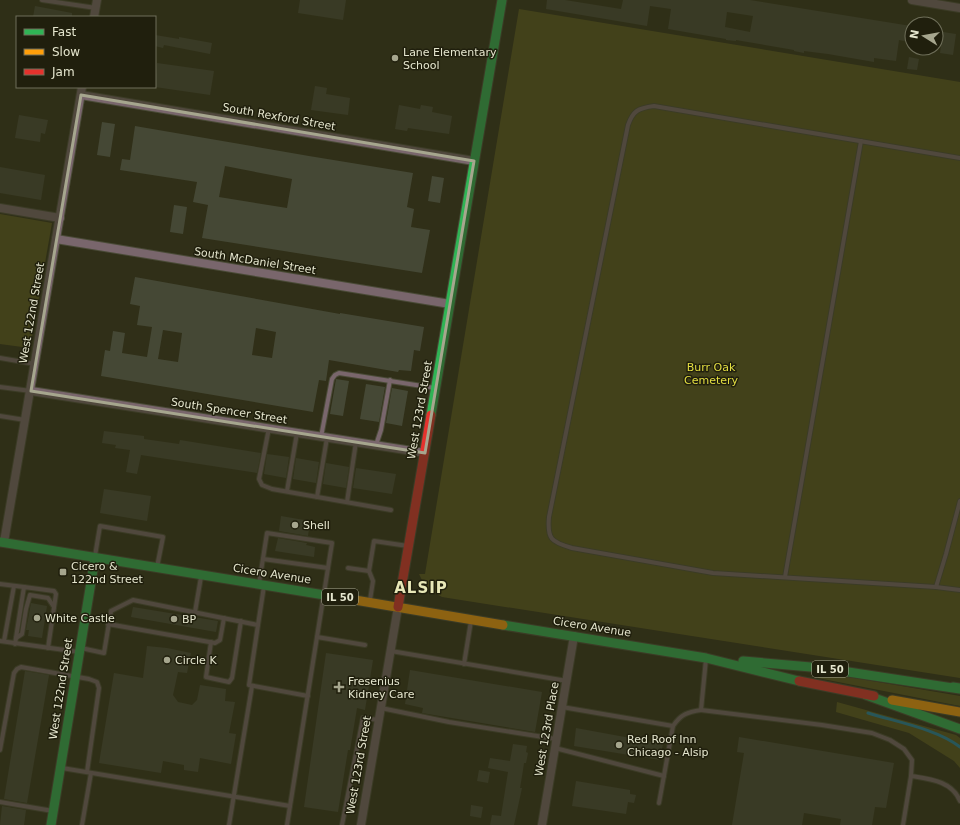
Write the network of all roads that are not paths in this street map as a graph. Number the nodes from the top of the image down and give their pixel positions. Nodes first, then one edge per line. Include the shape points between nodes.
1 (42, 0) edge
2 (502, 0) edge
3 (912, 0) edge
4 (96, 8) edge
5 (960, 8) edge
6 (81, 91) edge
7 (861, 141) junction
8 (960, 158) edge
9 (474, 161) junction
10 (0, 208) edge
11 (60, 218) junction
12 (56, 239) junction
13 (450, 304) junction
14 (0, 358) edge
15 (36, 364) junction
16 (390, 380) junction
17 (0, 387) edge
18 (436, 388) junction
19 (31, 391) junction
20 (0, 416) edge
21 (26, 420) junction
22 (269, 428) junction
23 (297, 433) junction
24 (324, 437) junction
25 (356, 442) junction
26 (376, 445) junction
27 (425, 453) junction
28 (286, 492) junction
29 (317, 497) junction
30 (960, 501) edge
31 (347, 502) junction
32 (392, 510) dead end
33 (2, 542) edge
34 (408, 546) junction
35 (95, 558) junction
36 (263, 559) junction
37 (157, 568) junction
38 (328, 568) junction
39 (348, 568) dead end
40 (369, 571) junction
41 (201, 575) junction
42 (785, 577) junction
43 (0, 584) edge
44 (262, 585) junction
45 (14, 586) junction
46 (24, 587) junction
47 (936, 587) junction
48 (960, 590) edge
49 (324, 595) junction
50 (370, 602) junction
51 (54, 607) junction
52 (398, 607) junction
53 (195, 612) junction
54 (224, 618) junction
55 (472, 619) junction
56 (241, 621) junction
57 (108, 624) junction
58 (258, 625) junction
59 (574, 636) junction
60 (317, 637) junction
61 (16, 638) junction
62 (2, 641) edge
63 (211, 642) junction
64 (15, 644) junction
65 (365, 645) dead end
66 (48, 648) junction
67 (80, 650) junction
68 (391, 652) junction
69 (706, 658) junction
70 (464, 664) junction
71 (75, 676) junction
72 (567, 681) junction
73 (252, 686) junction
74 (958, 688) edge
75 (866, 695) junction
76 (308, 696) junction
77 (562, 707) junction
78 (381, 708) junction
79 (701, 710) junction
80 (960, 712) edge
81 (379, 720) junction
82 (673, 726) junction
83 (960, 729) edge
84 (556, 739) junction
85 (555, 748) junction
86 (0, 750) edge
87 (60, 768) junction
88 (89, 772) junction
89 (664, 776) junction
90 (911, 776) junction
91 (234, 797) junction
92 (960, 801) edge
93 (0, 802) edge
94 (659, 803) dead end
95 (290, 806) junction
96 (53, 811) junction
97 (51, 825) edge
98 (82, 825) edge
99 (229, 825) edge
100 (288, 825) edge
101 (342, 825) edge
102 (361, 825) edge
103 (542, 825) edge
104 (903, 825) edge

1 - 4 lane
2 - 9 main road, West 123rd Street
3 - 5 street
6 - 9 street, South Rexford Street
6 - 11 street, West 122nd Street
7 - 8 lane
7 - 42 lane
7 - 42 lane via 654,106 644,107 632,115 626,133 549,517 549,536 555,542 572,548 714,573
9 - 13 main road, West 123rd Street
10 - 11 street
11 - 12 street, West 122nd Street
12 - 13 street, South McDaniel Street
12 - 15 street, West 122nd Street
13 - 18 main road, West 123rd Street
14 - 15 lane
15 - 19 street, West 122nd Street
16 - 18 lane
16 - 24 lane via 344,373 335,375 332,379
16 - 26 lane
17 - 19 lane
18 - 27 main road, West 123rd Street
19 - 21 street, West 122nd Street
19 - 22 street, South Spencer Street
20 - 21 lane
21 - 33 street, West 122nd Street
22 - 23 street, South Spencer Street
22 - 28 lane via 259,479 262,485
23 - 24 street, South Spencer Street
23 - 28 lane
24 - 25 street, South Spencer Street
24 - 29 lane
25 - 26 street, South Spencer Street
25 - 31 lane
26 - 27 street, South Spencer Street
27 - 34 main road, West 123rd Street
28 - 29 lane
29 - 31 lane
30 - 47 lane
31 - 32 lane
33 - 35 main road, Cicero Avenue / IL 50
34 - 40 lane via 374,540
34 - 52 main road, West 123rd Street
35 - 37 main road, Cicero Avenue / IL 50
35 - 37 lane via 100,526 163,537
35 - 67 main road, West 122nd Street
36 - 38 lane
36 - 38 lane via 267,533 332,544
36 - 44 lane
37 - 41 main road, Cicero Avenue / IL 50
38 - 49 lane
39 - 40 lane
40 - 50 lane via 373,581
41 - 44 main road, Cicero Avenue / IL 50
41 - 53 lane
42 - 47 lane
43 - 45 lane
44 - 49 main road, Cicero Avenue / IL 50
44 - 58 lane
45 - 46 lane
45 - 62 lane
46 - 51 lane via 54,591
46 - 61 lane
47 - 48 lane
49 - 50 main road, Cicero Avenue / IL 50
49 - 60 lane
50 - 52 main road, Cicero Avenue / IL 50
51 - 61 lane via 48,598 30,595 22,634
51 - 66 lane
52 - 55 main road, Cicero Avenue / IL 50
52 - 68 street, West 123rd Street
53 - 54 lane
53 - 57 lane via 133,600 111,611
54 - 56 lane
54 - 63 lane via 220,640
55 - 59 main road, Cicero Avenue / IL 50
55 - 70 lane
56 - 58 lane
56 - 63 lane via 232,678 229,682 206,677
57 - 63 lane
57 - 67 lane via 104,653
58 - 73 lane via 248,685
59 - 69 main road, Cicero Avenue / IL 50
59 - 72 street, West 123rd Place
60 - 65 lane
60 - 76 lane
61 - 64 lane
62 - 64 lane
64 - 66 lane
66 - 67 lane
67 - 71 main road, West 122nd Street
68 - 70 lane
68 - 78 street, West 123rd Street
69 - 74 main road, Cicero Avenue / IL 50 via 822,668
69 - 75 main road, Cicero Avenue / IL 50
69 - 79 lane
70 - 72 lane
71 - 86 lane via 21,667 17,669 14,673
71 - 87 main road, West 122nd Street
71 - 88 lane via 96,682 100,688
72 - 77 street, West 123rd Place
73 - 76 lane
73 - 91 lane
75 - 80 main road, Cicero Avenue / IL 50
75 - 83 main road
76 - 95 lane
77 - 82 lane
77 - 84 street, West 123rd Place
78 - 81 street, West 123rd Street
78 - 84 lane
79 - 82 lane via 687,712
79 - 90 lane via 872,733 904,749 912,760
81 - 101 lane via 362,718
81 - 102 street, West 123rd Street
82 - 89 lane
84 - 85 street, West 123rd Place
85 - 89 lane
85 - 103 street, West 123rd Place
87 - 88 lane
87 - 96 main road, West 122nd Street
88 - 91 lane
88 - 98 lane
89 - 94 lane
90 - 92 lane via 946,784
90 - 104 lane
91 - 95 lane
91 - 99 lane
93 - 96 lane
95 - 100 lane
96 - 97 main road, West 122nd Street

